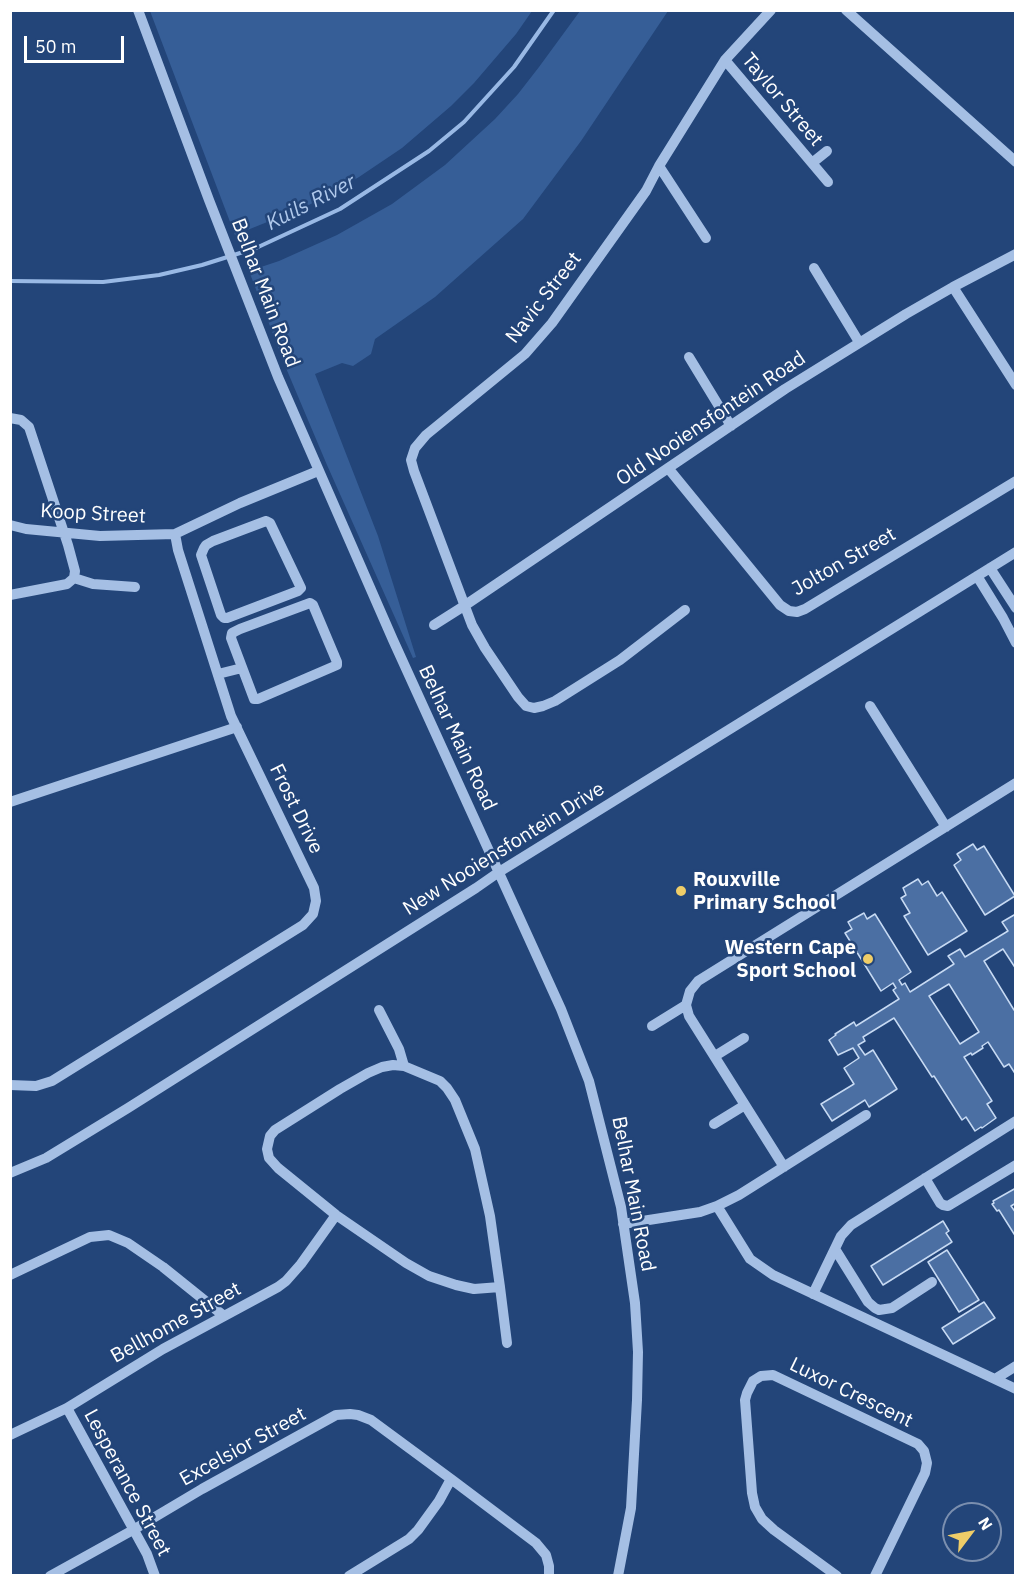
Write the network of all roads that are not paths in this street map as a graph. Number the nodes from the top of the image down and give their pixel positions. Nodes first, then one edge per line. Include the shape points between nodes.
1 (138, 10) edge
2 (771, 10) edge
3 (846, 10) edge
4 (725, 60) junction
5 (827, 151) dead end
6 (1016, 162) edge
7 (812, 163) junction
8 (659, 166) junction
9 (828, 182) dead end
10 (706, 238) dead end
11 (1016, 254) edge
12 (814, 268) dead end
13 (953, 287) junction
14 (859, 342) junction
15 (689, 357) dead end
16 (1016, 385) edge
17 (10, 418) edge
18 (731, 426) junction
19 (669, 468) junction
20 (318, 471) junction
21 (1016, 480) edge
22 (10, 525) edge
23 (64, 533) junction
24 (175, 534) junction
25 (1016, 552) edge
26 (990, 567) junction
27 (977, 576) junction
28 (74, 578) junction
29 (135, 587) dead end
30 (10, 595) edge
31 (464, 606) junction
32 (219, 608) junction
33 (1016, 608) edge
34 (685, 610) dead end
35 (199, 614) junction
36 (434, 625) dead end
37 (1016, 644) edge
38 (242, 668) junction
39 (218, 674) junction
40 (870, 706) dead end
41 (237, 727) junction
42 (1016, 783) edge
43 (10, 802) edge
44 (945, 827) junction
45 (499, 872) junction
46 (686, 1005) junction
47 (379, 1011) dead end
48 (652, 1026) dead end
49 (744, 1038) dead end
50 (715, 1056) junction
51 (404, 1066) junction
52 (10, 1085) edge
53 (745, 1105) junction
54 (866, 1115) dead end
55 (1016, 1121) edge
56 (714, 1124) dead end
57 (1016, 1165) edge
58 (784, 1167) junction
59 (10, 1173) edge
60 (925, 1178) junction
61 (717, 1206) junction
62 (336, 1215) junction
63 (623, 1224) junction
64 (835, 1249) junction
65 (10, 1275) edge
66 (932, 1282) dead end
67 (500, 1287) junction
68 (813, 1294) junction
69 (224, 1316) junction
70 (507, 1343) dead end
71 (1016, 1366) edge
72 (995, 1379) junction
73 (1016, 1389) edge
74 (67, 1408) junction
75 (10, 1435) edge
76 (451, 1479) junction
77 (134, 1530) junction
78 (50, 1575) edge
79 (155, 1575) edge
80 (349, 1575) edge
81 (549, 1575) edge
82 (618, 1575) edge
83 (837, 1575) edge
84 (875, 1575) edge

1 - 20 street, Belhar Main Road via 255,320
2 - 4 street, Navic Street
3 - 6 street
4 - 7 street, Taylor Street
4 - 8 street, Navic Street
5 - 7 street, Taylor Street
7 - 9 street, Taylor Street
8 - 10 street
8 - 31 street, Navic Street via 646,191 552,323 525,354 415,448 411,460 414,471
11 - 13 street, Old Nooiensfontein Road
12 - 14 street
13 - 14 street, Old Nooiensfontein Road
13 - 16 street
14 - 18 street, Old Nooiensfontein Road
15 - 18 street
17 - 23 street via 29,427
18 - 19 street, Old Nooiensfontein Road
19 - 21 street, Jolton Street via 780,605 797,612
19 - 31 street, Old Nooiensfontein Road
20 - 24 street
20 - 45 street, Belhar Main Road
22 - 23 street, Koop Street
23 - 24 street, Koop Street
23 - 28 street
24 - 35 street, Frost Drive
25 - 26 street, New Nooiensfontein Drive
26 - 27 street, New Nooiensfontein Drive
26 - 33 street
27 - 37 street
27 - 45 street, New Nooiensfontein Drive
28 - 29 street via 93,584
28 - 30 street via 67,584
31 - 34 street, Navic Street via 485,648 518,697 534,708 555,701 620,660
31 - 36 street, Old Nooiensfontein Road
32 - 32 street via 227,618 301,588 267,521 204,548 201,555
32 - 35 street
35 - 39 street, Frost Drive
38 - 38 street via 256,700 336,667 337,662 310,603 232,633
38 - 39 street
39 - 41 street, Frost Drive
40 - 44 street
41 - 43 street
41 - 52 street, Frost Drive via 314,888 313,914 303,925 52,1081 36,1086
42 - 44 street
44 - 46 street via 698,981
45 - 59 street, New Nooiensfontein Drive via 128,1108 46,1158
45 - 63 street, Belhar Main Road via 589,1082
46 - 48 street
46 - 50 street
47 - 51 street
49 - 50 street
50 - 53 street
51 - 62 street via 382,1067 368,1073 270,1136 269,1158
51 - 67 street via 440,1081 455,1100 475,1149
53 - 56 street
53 - 58 street
54 - 58 street
55 - 60 street
57 - 60 street via 948,1206 940,1203
58 - 61 street
60 - 64 street via 851,1225
61 - 63 street
61 - 68 street via 750,1259
62 - 67 street via 429,1276 474,1289
62 - 69 street, Bellhome Street via 286,1281
63 - 82 street, Belhar Main Road via 635,1303 638,1364 631,1508
64 - 66 street via 875,1308 888,1309
64 - 68 street
65 - 69 street via 90,1237 109,1235 163,1267
67 - 70 street
68 - 72 street
69 - 74 street, Bellhome Street
71 - 72 street
72 - 73 street
74 - 75 street, Bellhome Street
74 - 77 street, Lesperance Street
76 - 77 street, Excelsior Street via 371,1419 336,1415
76 - 80 street via 409,1539
76 - 81 street, Excelsior Street via 536,1543 546,1555
77 - 78 street, Excelsior Street
77 - 79 street, Lesperance Street
83 - 84 street, Luxor Crescent via 774,1530 755,1507 745,1400 753,1381 761,1376 774,1375 918,1444 924,1451 925,1473

